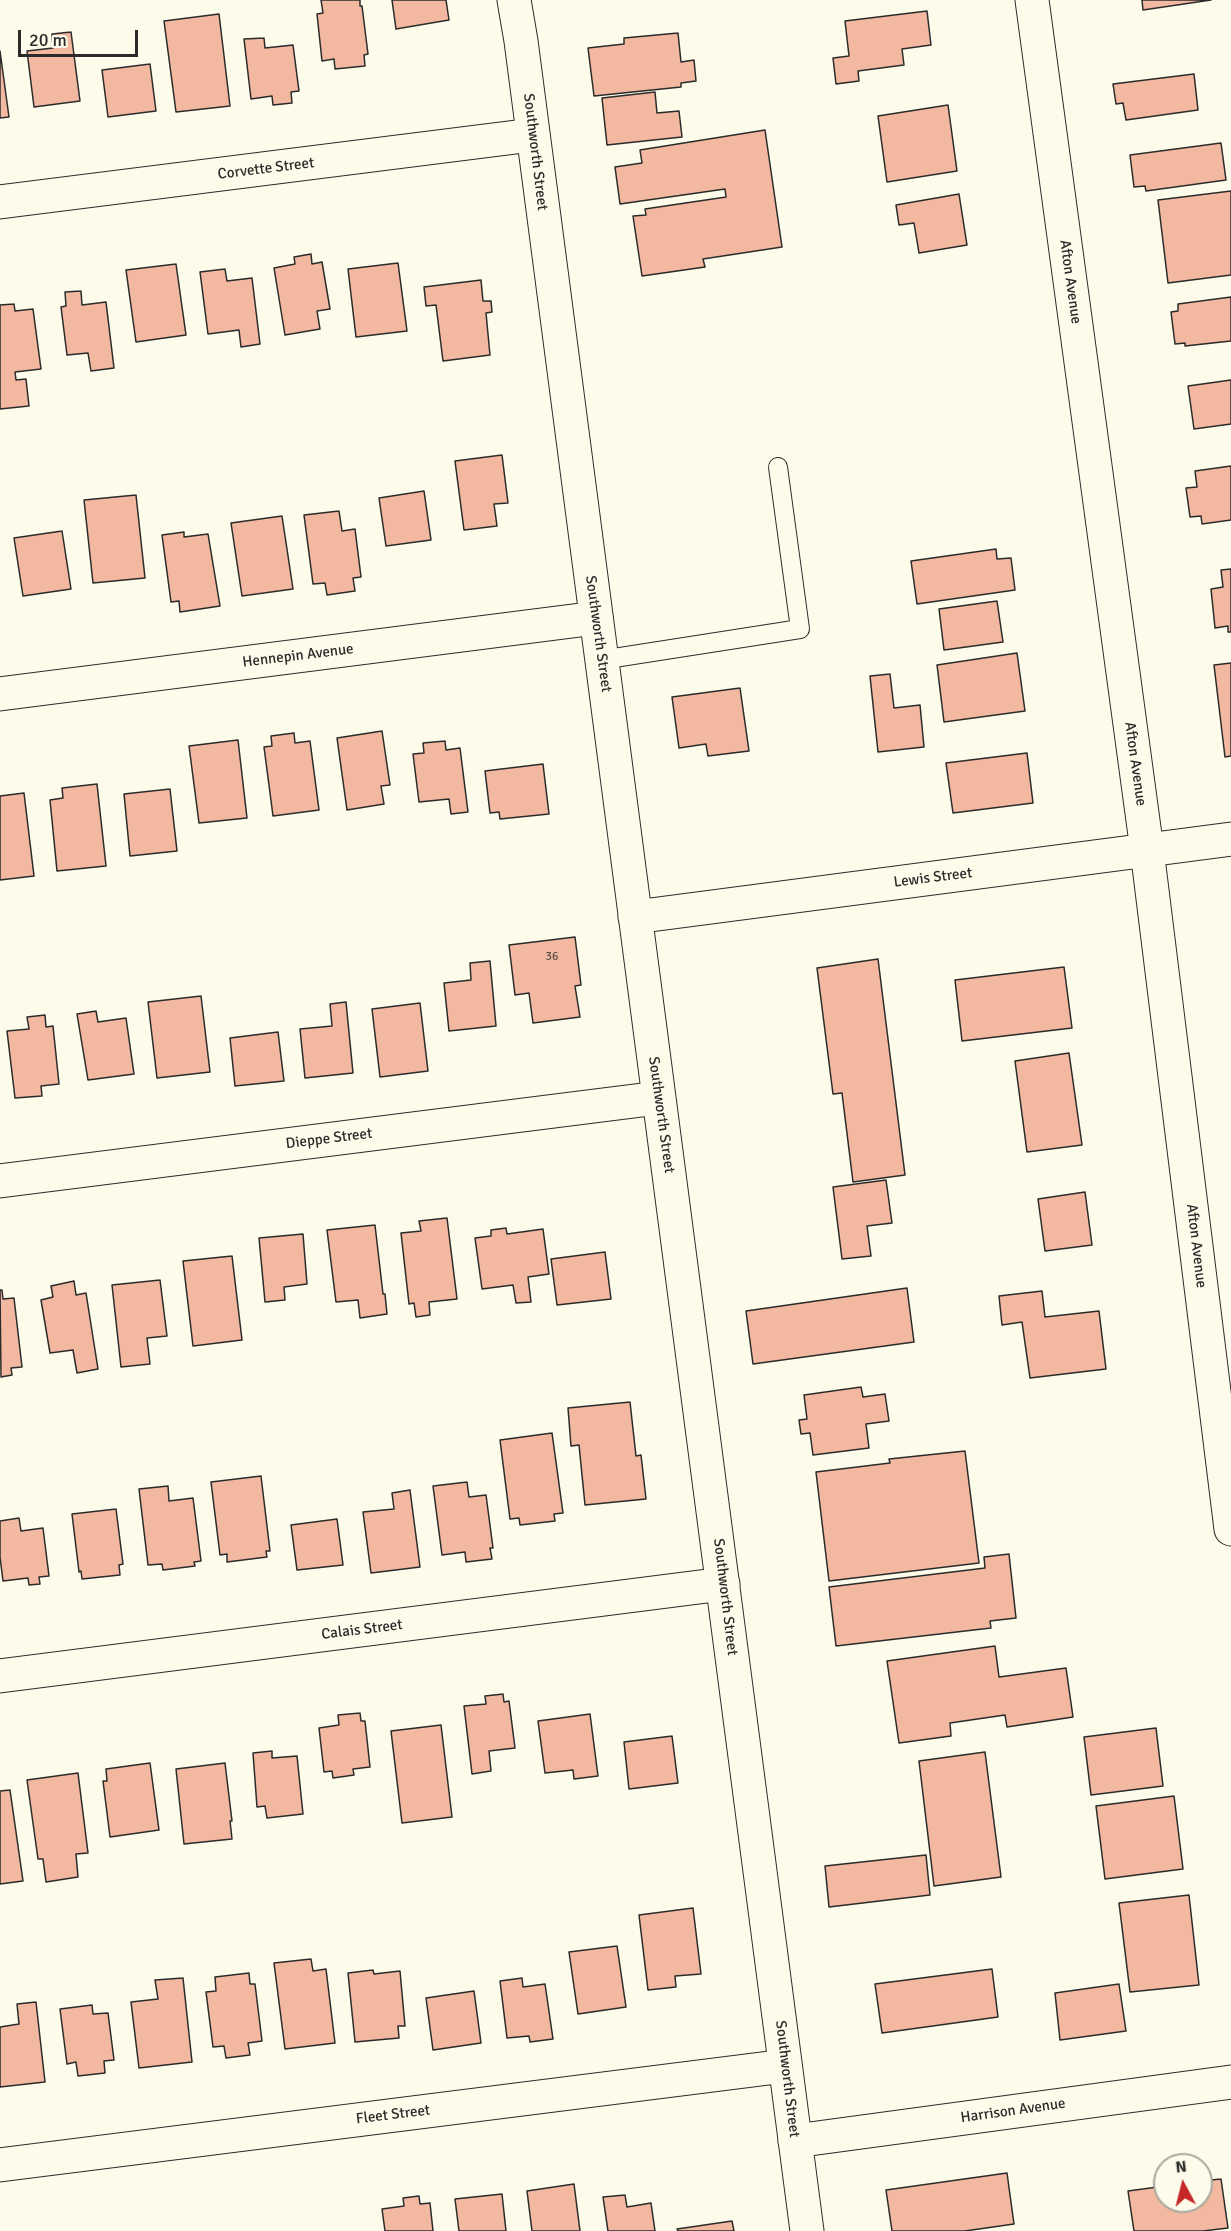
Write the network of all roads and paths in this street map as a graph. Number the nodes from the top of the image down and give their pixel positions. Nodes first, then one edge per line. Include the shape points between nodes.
1 (514, 0) edge
2 (522, 0) edge
3 (1032, 0) edge
4 (521, 41) junction
5 (532, 135) junction
6 (0, 202) edge
7 (778, 467) dead end
8 (596, 618) junction
9 (601, 660) junction
10 (0, 694) edge
11 (1231, 839) edge
12 (1147, 850) junction
13 (635, 917) junction
14 (658, 1098) junction
15 (0, 1181) edge
16 (1231, 1529) edge
17 (723, 1584) junction
18 (0, 1676) edge
19 (785, 2066) junction
20 (1231, 2082) edge
21 (795, 2141) junction
22 (0, 2165) edge
23 (807, 2231) edge

1 - 4 street, Southworth Street
2 - 4 street
3 - 12 street, Afton Avenue
4 - 5 street, Southworth Street
5 - 6 street, Corvette Street
5 - 8 street, Southworth Street
7 - 9 lane via 800,629
8 - 9 street, Southworth Street
8 - 10 street, Hennepin Avenue
9 - 13 street, Southworth Street
11 - 12 street, Lewis Street
12 - 13 street, Lewis Street
12 - 16 street, Afton Avenue
13 - 14 street, Southworth Street
14 - 15 street, Dieppe Street
14 - 17 street, Southworth Street
17 - 18 street, Calais Street
17 - 19 street, Southworth Street
19 - 21 street, Southworth Street
19 - 22 street, Fleet Street
20 - 21 street, Harrison Avenue
21 - 23 street, Southworth Street

